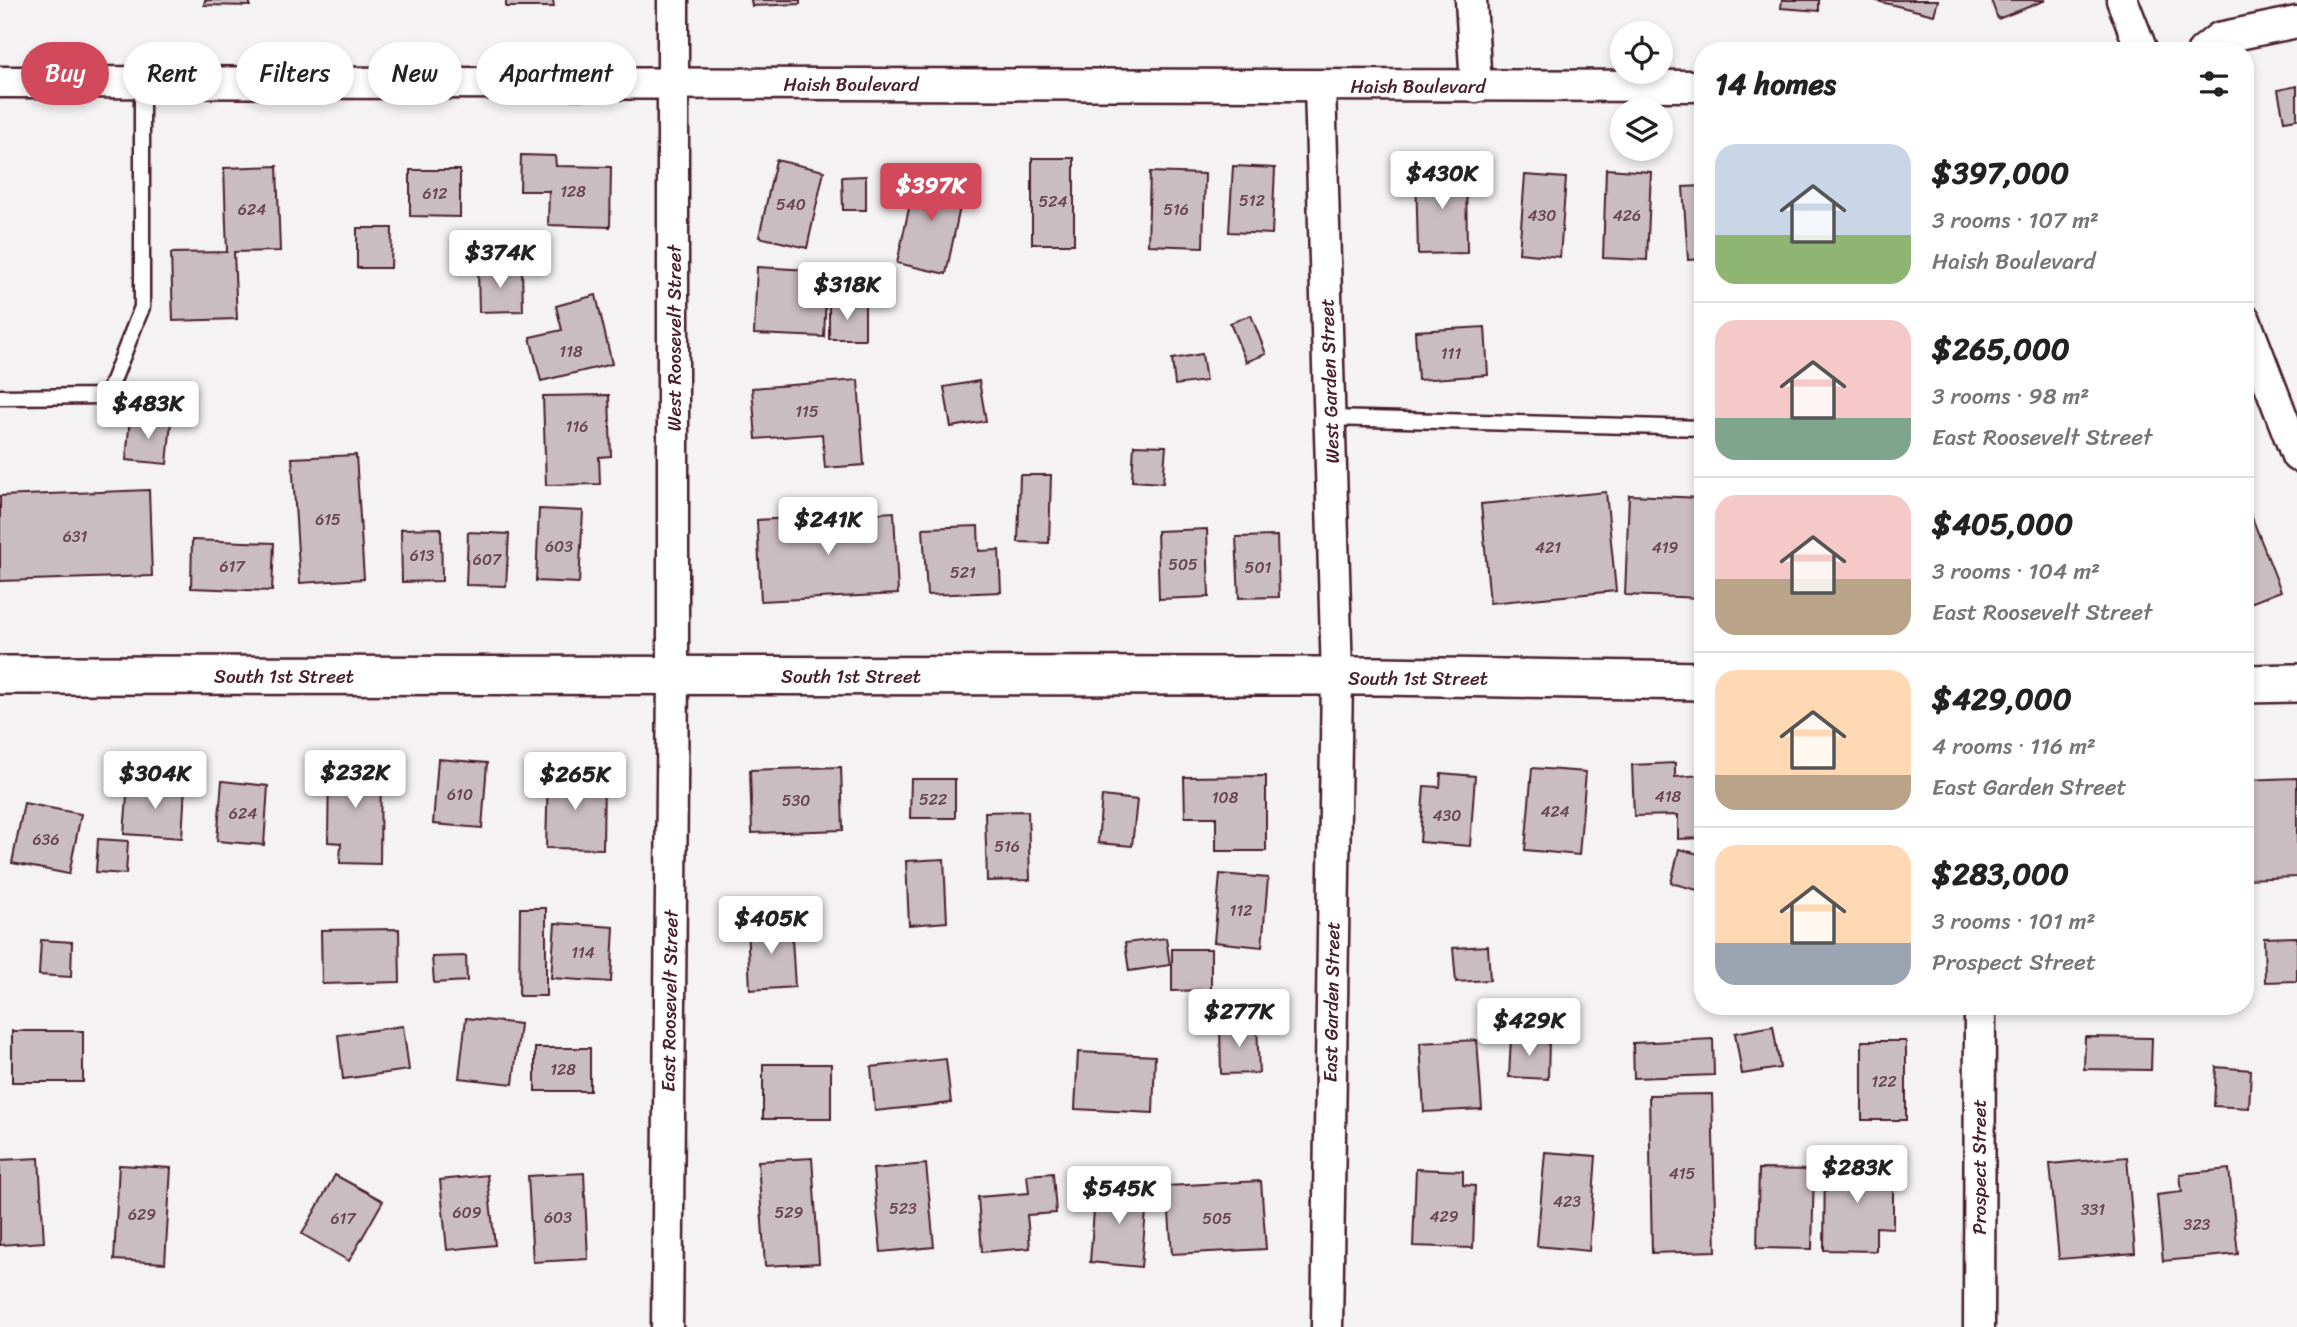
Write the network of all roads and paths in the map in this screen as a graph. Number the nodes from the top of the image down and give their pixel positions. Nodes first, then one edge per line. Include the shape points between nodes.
1 (673, 0) edge
2 (1471, 0) edge
3 (2122, 0) edge
4 (2297, 22) edge
5 (2138, 42) edge
6 (2214, 42) edge
7 (0, 82) edge
8 (123, 82) edge
9 (222, 82) edge
10 (674, 84) junction
11 (1320, 86) junction
12 (1694, 86) edge
13 (1476, 87) junction
14 (142, 105) edge
15 (2254, 344) edge
16 (0, 397) edge
17 (1330, 418) junction
18 (1694, 428) edge
19 (2297, 456) edge
20 (0, 676) edge
21 (673, 676) junction
22 (1337, 677) junction
23 (1694, 681) edge
24 (2297, 683) edge
25 (2254, 684) edge
26 (1980, 1015) edge
27 (667, 1327) edge
28 (1326, 1327) edge
29 (1979, 1327) edge

1 - 10 street, West Roosevelt Street
2 - 13 street
3 - 5 street
4 - 6 street
7 - 8 street, Haish Boulevard
9 - 10 street, Haish Boulevard
10 - 11 street, Haish Boulevard
10 - 21 street, West Roosevelt Street
11 - 13 street, Haish Boulevard
11 - 17 street, West Garden Street
12 - 13 street, Haish Boulevard
14 - 16 lane via 142,307 107,396
15 - 19 street
17 - 18 lane
17 - 22 street, West Garden Street
20 - 21 street, South 1st Street
21 - 22 street, South 1st Street
21 - 27 street, East Roosevelt Street
22 - 23 street, South 1st Street
22 - 28 street, East Garden Street
24 - 25 street
26 - 29 street, Prospect Street

